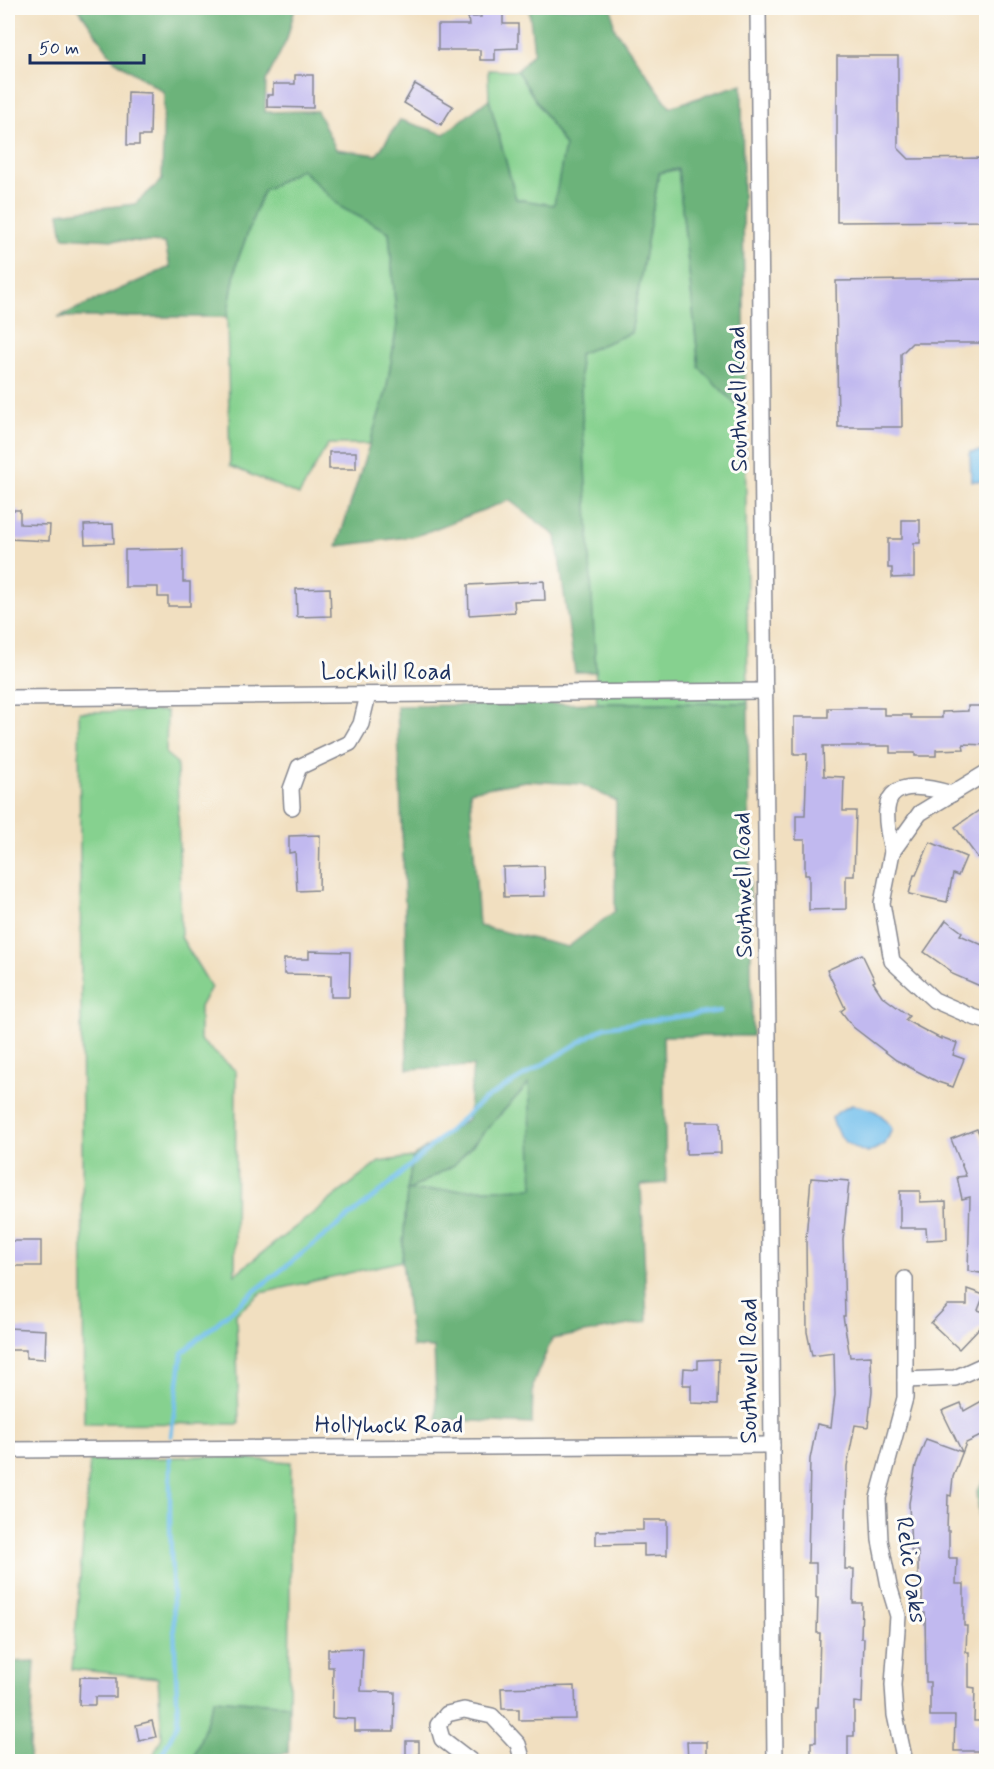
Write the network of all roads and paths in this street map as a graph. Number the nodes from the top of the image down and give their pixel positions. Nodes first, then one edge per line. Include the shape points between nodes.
1 (758, 8) edge
2 (765, 691) junction
3 (368, 694) junction
4 (8, 698) edge
5 (987, 773) edge
6 (952, 794) junction
7 (292, 807) dead end
8 (892, 852) junction
9 (987, 1021) edge
10 (905, 1279) dead end
11 (987, 1364) edge
12 (905, 1380) junction
13 (772, 1444) junction
14 (8, 1450) edge
15 (472, 1761) edge
16 (523, 1761) edge
17 (775, 1761) edge
18 (905, 1761) edge

1 - 2 street, Southwell Road
2 - 3 street, Lockhill Road
2 - 13 street, Southwell Road
3 - 4 street, Lockhill Road
3 - 7 street via 361,724 350,743 299,767 291,789
5 - 6 street
6 - 8 street via 920,813
6 - 8 street via 912,786 891,798 887,808
8 - 9 street via 882,903 892,961 934,1000
10 - 12 street, Relic Oaks
11 - 12 street via 955,1378
12 - 18 street, Relic Oaks via 905,1398 878,1498 880,1540 898,1616 893,1685
13 - 14 street, Hollyhock Road
13 - 17 street, Southwell Road
15 - 16 street via 442,1739 438,1725 447,1714 464,1710 492,1716 518,1744

